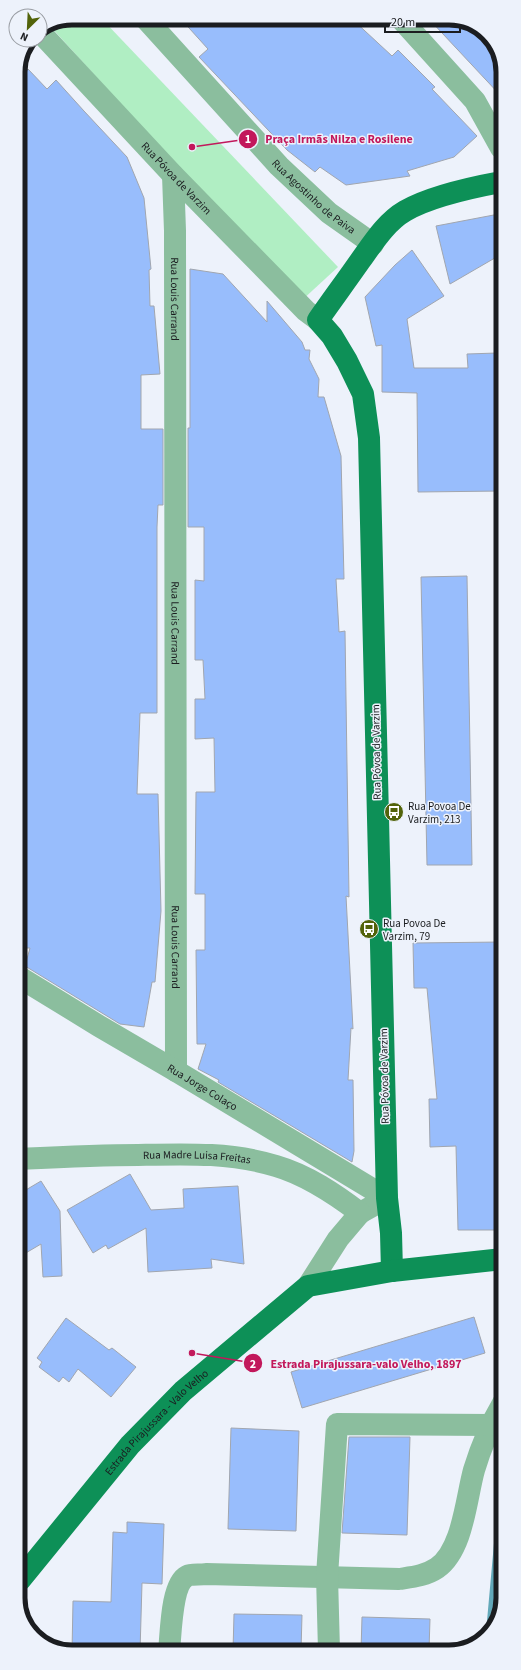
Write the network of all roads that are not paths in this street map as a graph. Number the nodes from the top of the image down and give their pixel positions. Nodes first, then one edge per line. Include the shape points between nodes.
1 (151, 25) edge
2 (406, 25) edge
3 (48, 41) edge
4 (496, 139) edge
5 (173, 175) junction
6 (496, 183) edge
7 (373, 244) junction
8 (318, 320) junction
9 (25, 981) edge
10 (176, 1071) junction
11 (25, 1159) edge
12 (387, 1198) junction
13 (360, 1213) junction
14 (496, 1260) edge
15 (392, 1271) junction
16 (308, 1286) junction
17 (496, 1416) edge
18 (491, 1425) junction
19 (25, 1574) edge
20 (327, 1576) junction
21 (170, 1645) edge
22 (329, 1645) edge

1 - 7 street, Rua Agostinho de Paiva via 283,171 329,213
2 - 4 street via 475,101
3 - 5 street, Rua Póvoa de Varzim
5 - 8 street, Rua Póvoa de Varzim via 306,311
5 - 10 street, Rua Louis Carrand
6 - 7 main road via 475,187 406,210 387,226
7 - 8 main road
8 - 12 main road, Rua Póvoa de Varzim via 332,336 363,394 369,438
9 - 10 street, Rua Jorge Colaço
10 - 12 street, Rua Jorge Colaço
11 - 13 street, Rua Madre Luisa Freitas via 104,1154 234,1157 276,1166 309,1180
12 - 13 street
12 - 15 main road, Rua Póvoa de Varzim
13 - 16 street via 338,1239
14 - 15 main road
15 - 16 main road
16 - 19 main road, Estrada Pirajussara - Valo Velho via 184,1391 130,1445
17 - 18 street
18 - 20 street via 474,1472 458,1536 449,1556 437,1568 419,1576 399,1579
18 - 20 street via 337,1424
20 - 21 street via 187,1576 177,1590
20 - 22 street

